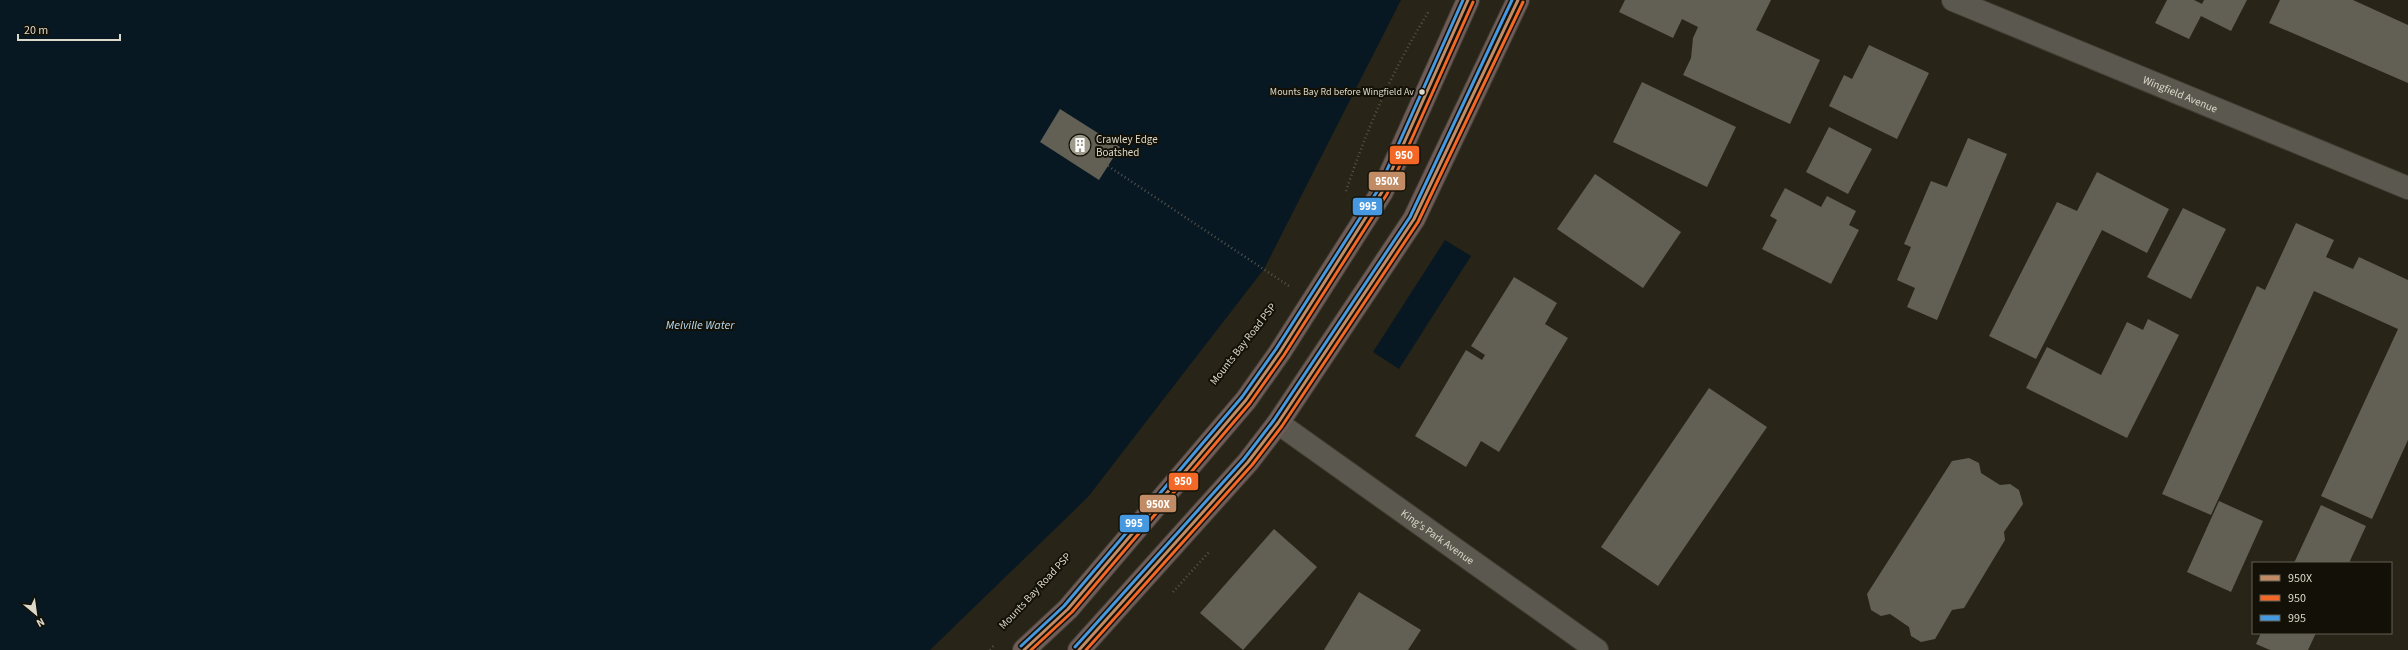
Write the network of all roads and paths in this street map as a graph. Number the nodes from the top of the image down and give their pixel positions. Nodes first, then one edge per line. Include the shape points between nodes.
1 (1468, 0) edge
2 (1518, 0) edge
3 (1953, 0) edge
4 (1432, 6) dead end
5 (1108, 166) dead end
6 (2408, 188) edge
7 (1345, 194) dead end
8 (1295, 290) dead end
9 (1278, 423) junction
10 (1001, 639) dead end
11 (990, 650) edge
12 (1024, 650) edge
13 (1079, 650) edge
14 (1597, 650) edge

1 - 12 highway via 1382,192 1280,352 1246,400 1068,609
2 - 9 highway via 1414,219
3 - 6 street, Wingfield Avenue
4 - 7 path via 1404,52 1364,136
5 - 8 path
9 - 13 highway via 1248,462
9 - 14 street, King's Park Avenue
10 - 11 path, Mounts Bay Road PSP

